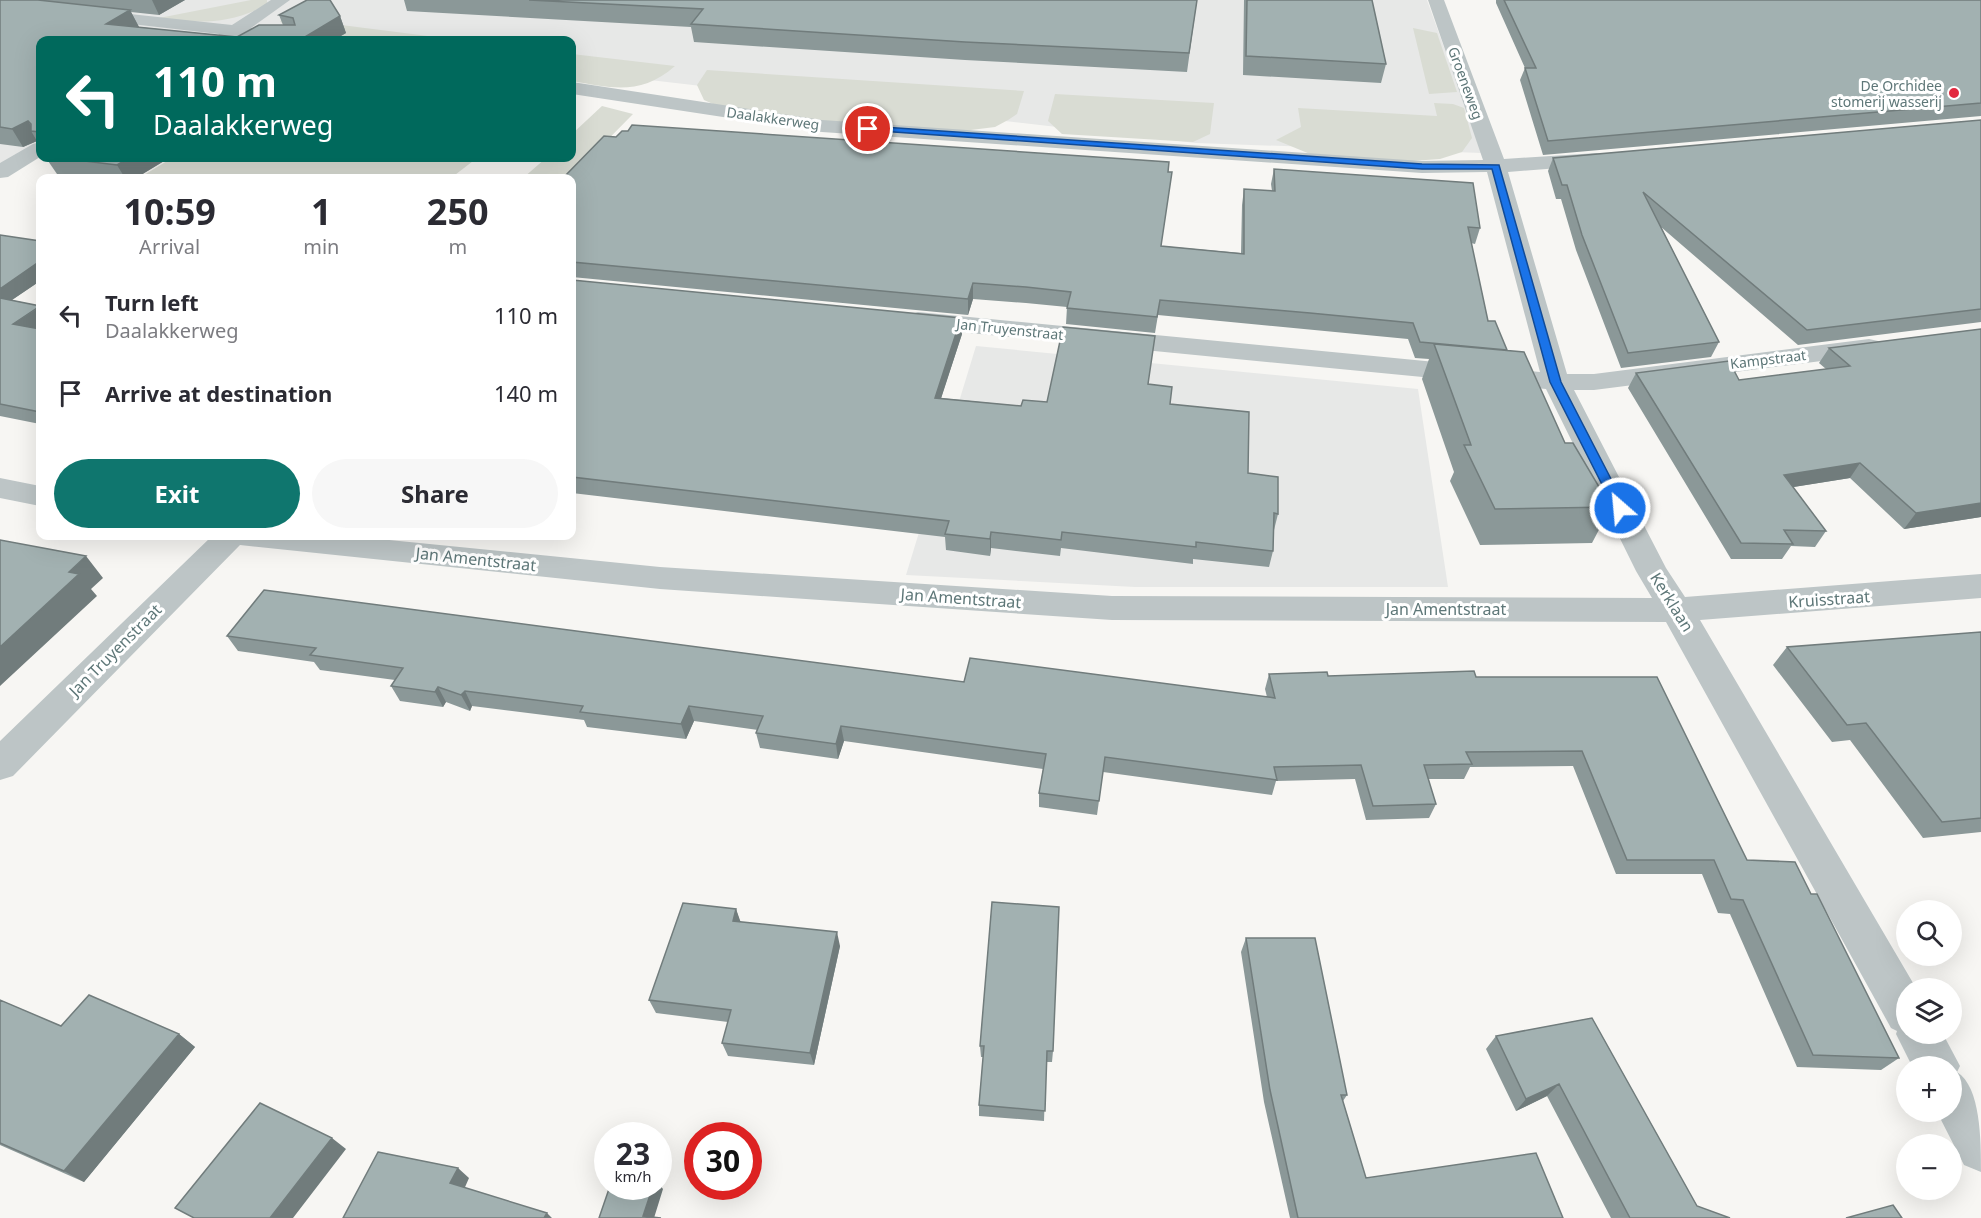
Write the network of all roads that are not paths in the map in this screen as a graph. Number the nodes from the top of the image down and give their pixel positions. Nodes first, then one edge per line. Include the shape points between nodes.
1 (282, 0) edge
2 (1436, 0) edge
3 (0, 4) edge
4 (236, 31) junction
5 (227, 36) edge
6 (267, 36) edge
7 (576, 89) edge
8 (36, 150) edge
9 (1614, 157) edge
10 (1496, 166) junction
11 (0, 172) edge
12 (892, 317) edge
13 (1887, 344) edge
14 (1556, 382) junction
15 (0, 488) edge
16 (36, 495) edge
17 (226, 540) edge
18 (287, 540) edge
19 (1981, 586) edge
20 (1677, 610) junction
21 (0, 765) edge
22 (1896, 995) edge
23 (1962, 1112) edge
24 (1981, 1148) edge

1 - 4 street
2 - 10 street, Groeneweg
3 - 4 street
4 - 5 street
4 - 6 street
7 - 10 street, Daalakkerweg via 822,126 1422,167
8 - 11 street
9 - 10 street, Daalakkerweg
10 - 14 street, Kerklaan
12 - 14 street, Jan Truyenstraat
13 - 14 street, Kampstraat via 1594,382
14 - 20 street, Kerklaan via 1652,571
15 - 16 street
17 - 21 street, Jan Truyenstraat
18 - 20 street, Jan Amentstraat via 660,578 1112,608
19 - 20 street, Kruisstraat
20 - 22 street, Kerklaan
23 - 24 street

